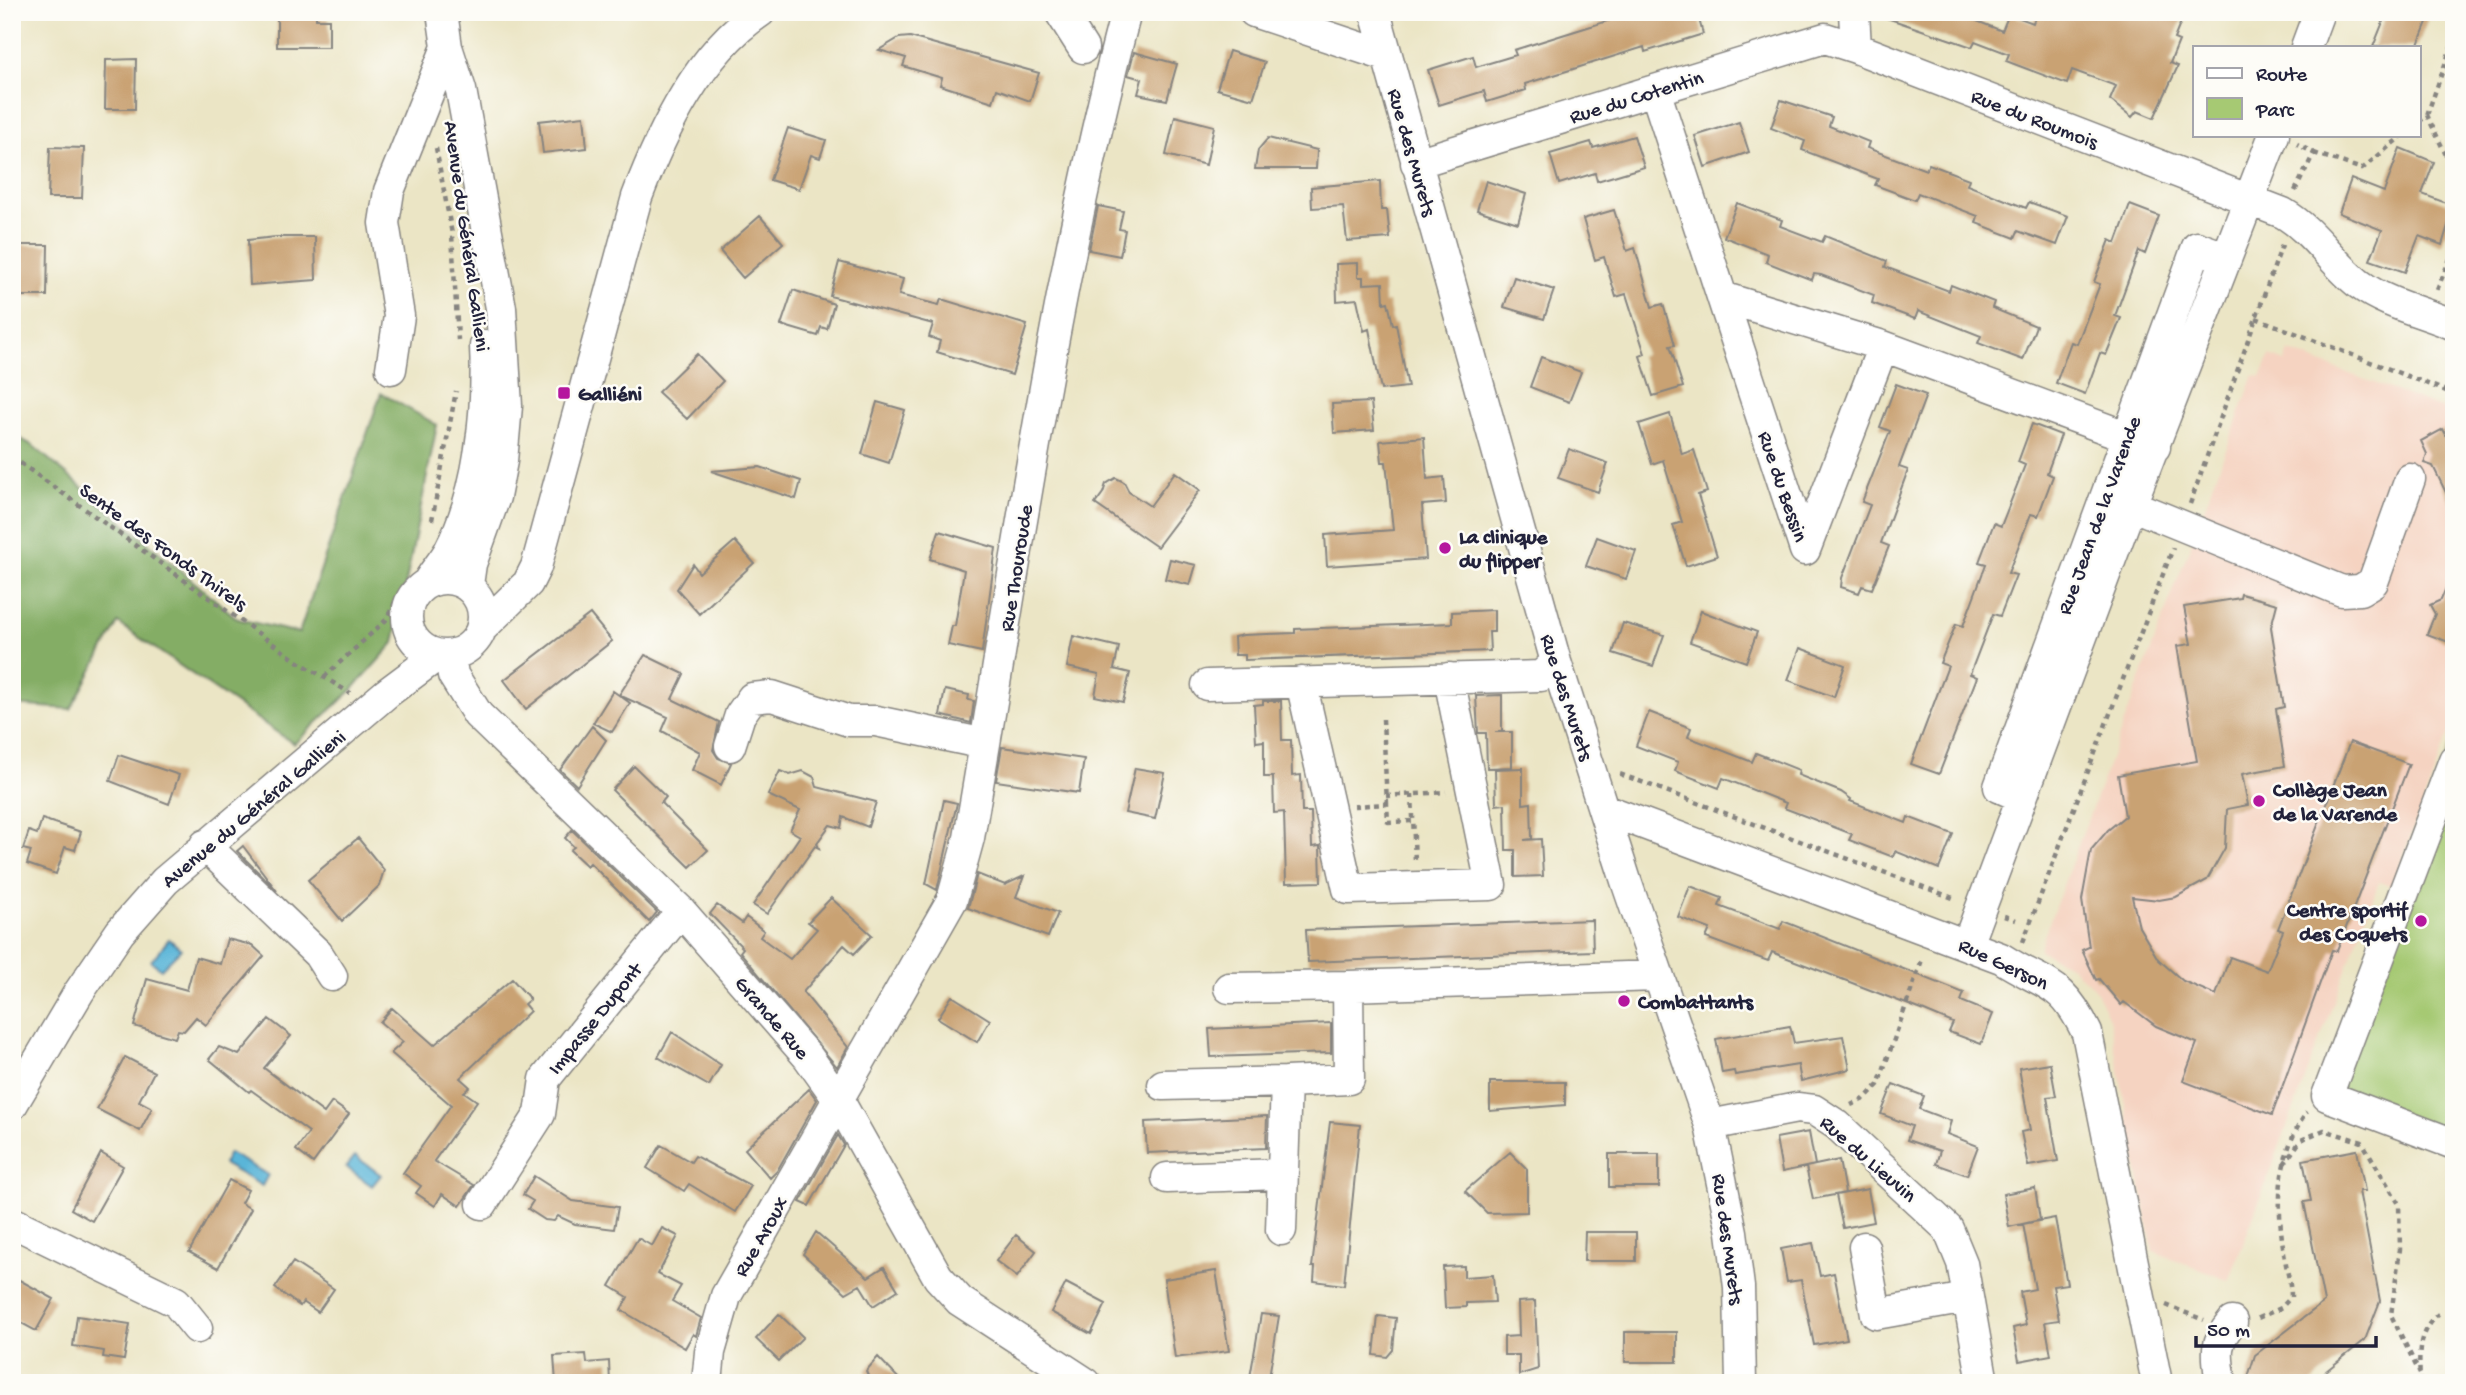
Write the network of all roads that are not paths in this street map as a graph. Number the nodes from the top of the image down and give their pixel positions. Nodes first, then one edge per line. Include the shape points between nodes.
1 (442, 12) edge
2 (1060, 12) edge
3 (1126, 12) edge
4 (1254, 12) edge
5 (1375, 12) edge
6 (1854, 12) edge
7 (2319, 12) edge
8 (756, 13) edge
9 (2306, 46) edge
10 (447, 47) junction
11 (1083, 48) dead end
12 (1856, 48) junction
13 (1386, 56) junction
14 (1655, 90) junction
15 (2281, 138) edge
16 (1416, 163) junction
17 (2247, 202) junction
18 (1722, 297) junction
19 (2441, 319) edge
20 (1883, 346) junction
21 (391, 369) dead end
22 (2141, 442) junction
23 (2410, 479) dead end
24 (2131, 505) junction
25 (415, 584) junction
26 (485, 605) junction
27 (434, 650) junction
28 (1556, 662) junction
29 (1449, 678) junction
30 (1301, 682) junction
31 (1206, 685) dead end
32 (985, 744) junction
33 (730, 746) dead end
34 (2454, 760) edge
35 (2022, 797) junction
36 (1604, 809) junction
37 (205, 845) junction
38 (681, 911) junction
39 (1967, 945) junction
40 (332, 976) dead end
41 (1658, 976) junction
42 (1348, 986) junction
43 (1229, 988) dead end
44 (1286, 1082) junction
45 (1163, 1085) dead end
46 (838, 1099) junction
47 (12, 1105) edge
48 (1710, 1125) junction
49 (2454, 1144) edge
50 (1282, 1174) junction
51 (1167, 1178) dead end
52 (482, 1204) dead end
53 (12, 1222) edge
54 (1281, 1230) dead end
55 (1864, 1247) dead end
56 (1968, 1297) junction
57 (2232, 1322) road end
58 (197, 1328) dead end
59 (707, 1383) edge
60 (1086, 1383) edge
61 (1741, 1383) edge
62 (1983, 1383) edge
63 (2157, 1383) edge
64 (2221, 1383) edge

1 - 10 street, Avenue du Général Gallieni
2 - 11 street
3 - 32 street, Rue Thouroude via 1058,306
4 - 13 street
5 - 13 street, Rue des Murets
6 - 12 street
7 - 9 street
8 - 26 street via 691,86 659,139 637,197 542,550 528,583
10 - 21 street via 389,191 384,222 399,316
10 - 25 street, Avenue du Général Gallieni via 447,91 484,321 486,371 481,432 464,512 449,552
10 - 26 street, Avenue du Général Gallieni via 461,90 501,308 507,406 502,461 495,497 471,565
12 - 14 street, Rue du Cotentin via 1825,38
12 - 17 street, Rue du Roumois
13 - 16 street, Rue des Murets
14 - 16 street, Rue du Cotentin
14 - 18 street, Rue du Bessin
15 - 17 street, Rue Jean de la Varende
16 - 28 street, Rue des Murets
17 - 19 street, Rue du Roumois via 2288,216 2358,283 2381,297
17 - 22 street, Rue Jean de la Varende
18 - 20 street
18 - 20 street, Rue du Bessin via 1805,550
20 - 22 street
22 - 24 street, Rue Jean de la Varende
22 - 35 street, Rue Jean de la Varende via 1999,787
23 - 24 street via 2373,582 2360,590 2342,591
24 - 35 street, Rue Jean de la Varende
25 - 26 street via 455,579
25 - 27 street via 408,628
26 - 27 street via 466,649
27 - 37 street, Avenue du Général Gallieni
27 - 38 street, Grande Rue via 478,715
28 - 29 street via 1541,676
28 - 36 street, Rue des Murets
29 - 30 street
29 - 30 street via 1491,885 1348,889
30 - 31 street
32 - 33 street via 876,721 849,721 772,696 752,698 740,715
32 - 46 street, Rue Thouroude via 969,838 952,900
34 - 49 street via 2327,1096
35 - 39 street, Rue Jean de la Varende
36 - 39 street, Rue Gerson
36 - 41 street, Rue des Murets
37 - 40 street via 318,954
37 - 47 street, Avenue du Général Gallieni via 120,932
38 - 46 street, Grande Rue via 808,1057
38 - 52 street, Impasse Dupont via 545,1079 540,1114
39 - 63 street, Rue Gerson via 2055,986 2074,1005 2087,1033
41 - 42 street
41 - 48 street, Rue des Murets
42 - 43 street
42 - 44 street via 1349,1079
44 - 45 street
44 - 50 street
46 - 59 street, Rue Aroux via 726,1296 710,1352
46 - 60 street, Grande Rue via 938,1277 960,1301
48 - 56 street, Rue du Lieuvin via 1797,1108 1814,1110 1829,1119 1948,1229 1962,1263
48 - 61 street, Rue des Murets via 1739,1287
50 - 51 street
50 - 54 street
53 - 58 street via 176,1302
55 - 56 street via 1877,1314
56 - 62 street, Rue du Lieuvin
57 - 64 street via 2220,1336 2217,1351

